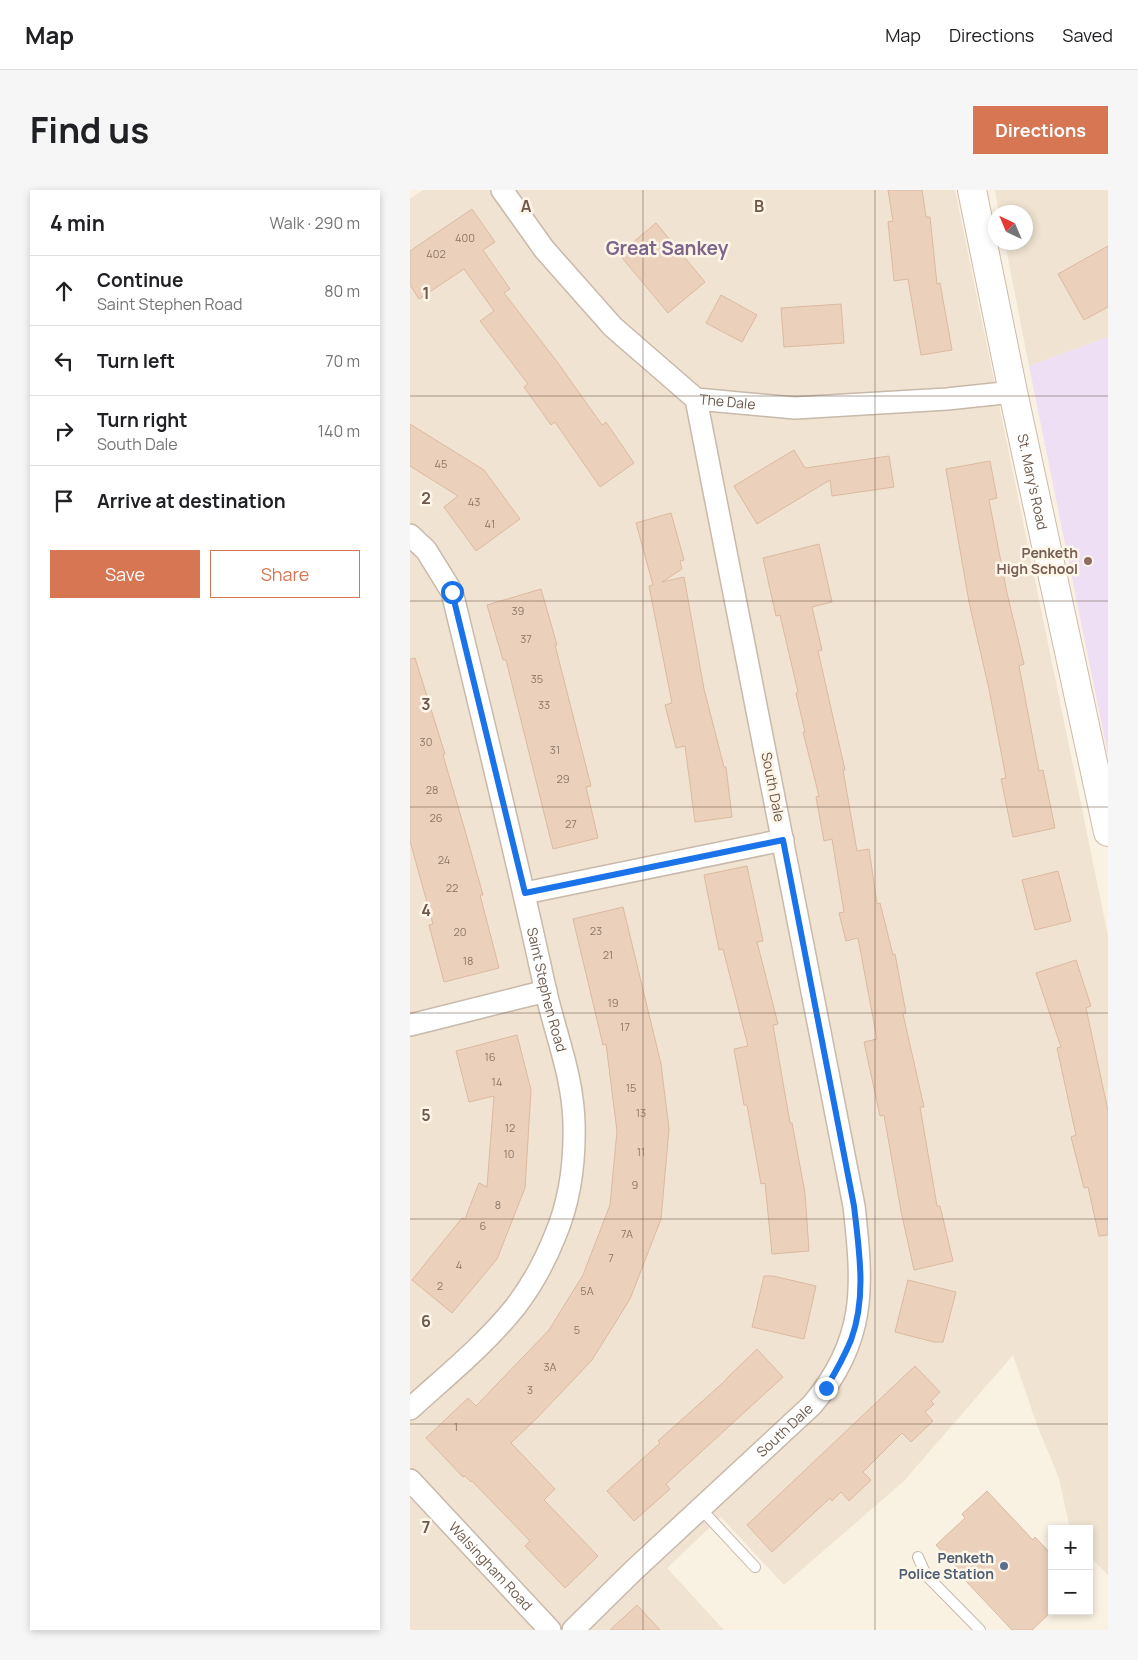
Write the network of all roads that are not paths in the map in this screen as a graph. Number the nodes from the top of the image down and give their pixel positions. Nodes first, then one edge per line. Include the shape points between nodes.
1 (502, 190) edge
2 (972, 190) edge
3 (1013, 392) junction
4 (696, 398) junction
5 (410, 535) edge
6 (1108, 832) edge
7 (783, 840) junction
8 (525, 893) junction
9 (546, 991) junction
10 (410, 1025) edge
11 (410, 1409) edge
12 (410, 1480) edge
13 (701, 1509) junction
14 (918, 1557) dead end
15 (755, 1567) dead end
16 (550, 1630) edge
17 (573, 1630) edge
18 (980, 1630) edge

1 - 4 street, The Dale via 544,249 613,327
2 - 3 street, St. Mary's Road
3 - 4 street, The Dale via 795,408
3 - 6 street, St. Mary's Road
4 - 7 street, South Dale
5 - 8 street, Saint Stephen Road via 426,550 452,592
7 - 8 street
7 - 13 street, South Dale via 854,1206 860,1284 858,1316 851,1340 826,1388
8 - 9 street, Saint Stephen Road
9 - 10 street
9 - 11 street, Saint Stephen Road via 570,1082 574,1122 573,1162 567,1199 556,1234 538,1273 517,1305 487,1339
12 - 16 street, Walsingham Road
13 - 15 lane
13 - 17 street, South Dale
14 - 18 lane via 926,1575

